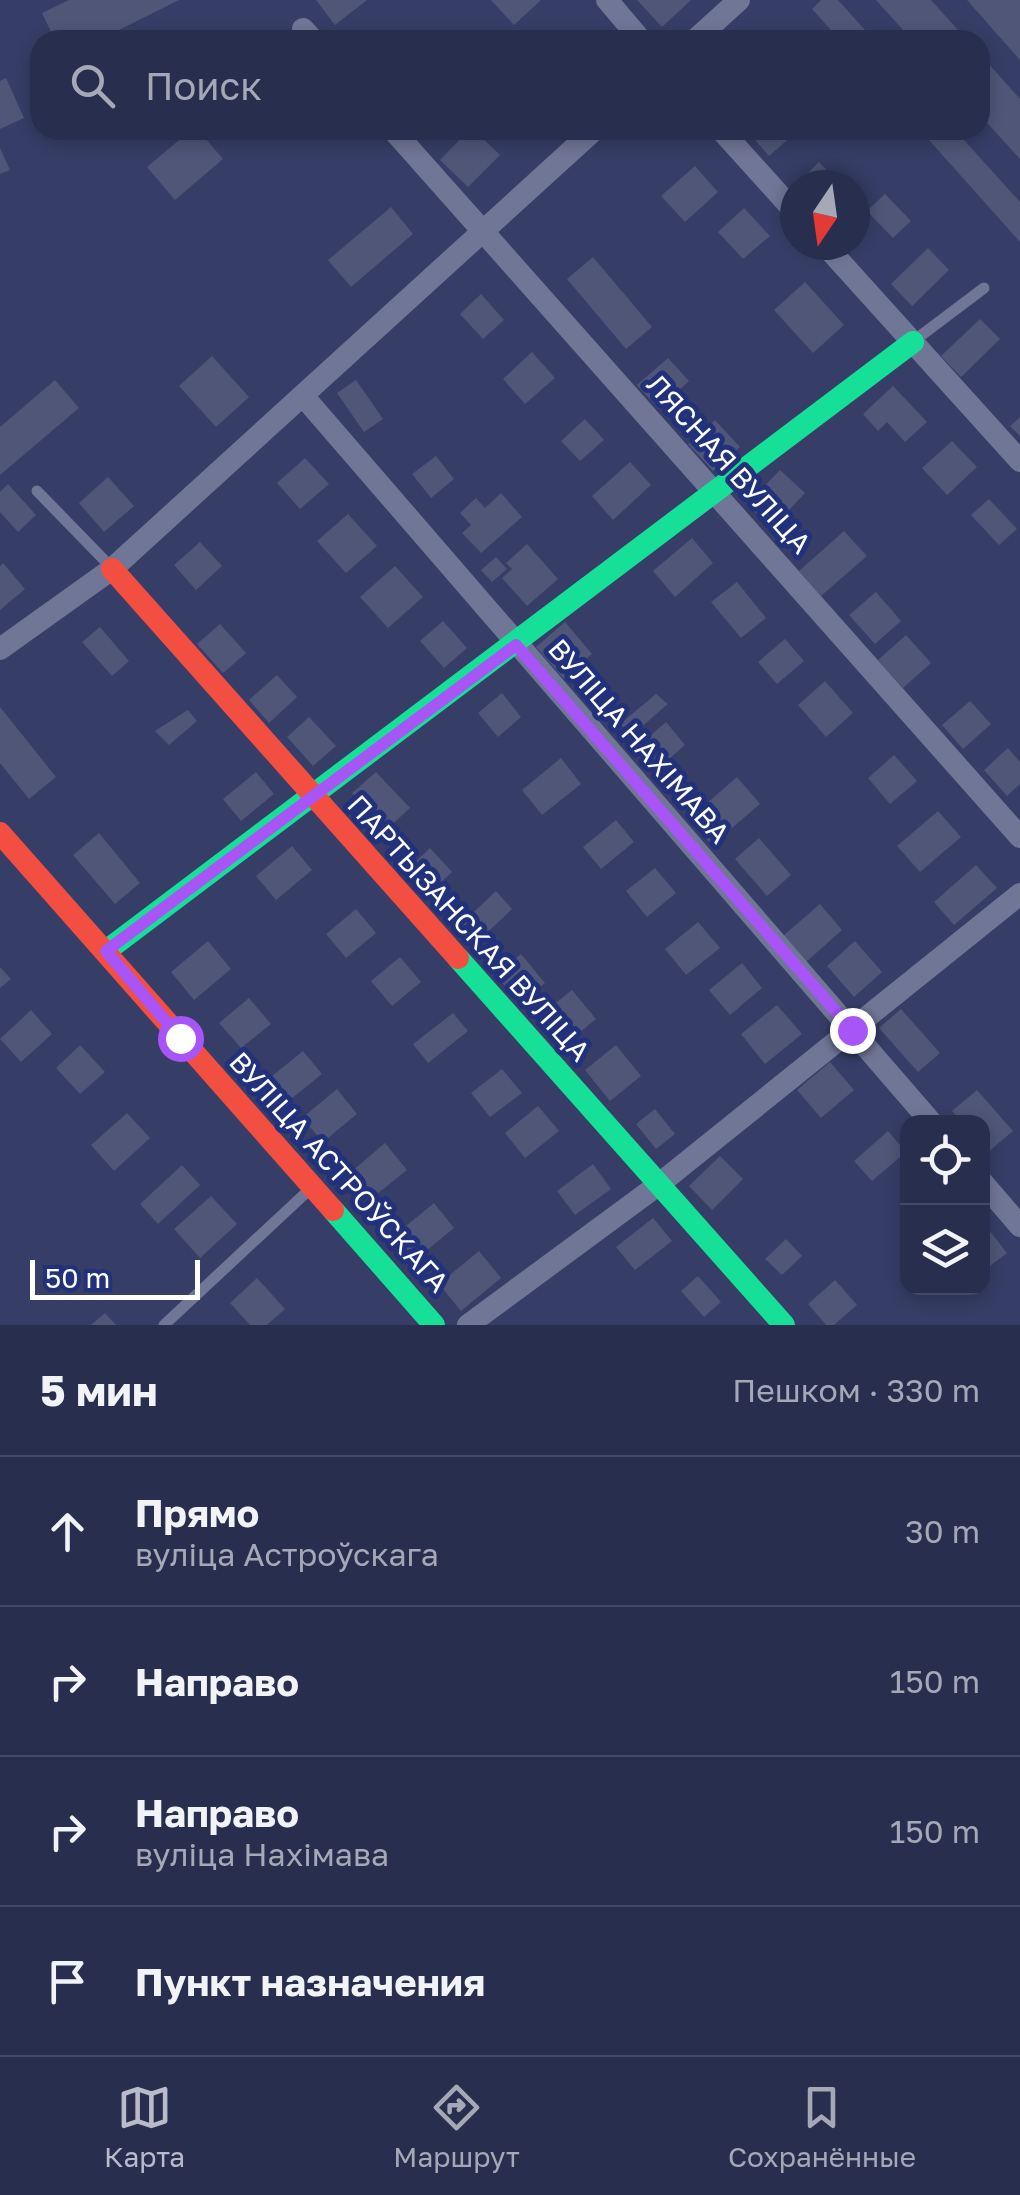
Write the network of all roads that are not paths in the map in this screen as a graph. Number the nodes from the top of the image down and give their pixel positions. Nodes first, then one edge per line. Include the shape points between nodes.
1 (607, 0) edge
2 (739, 0) edge
3 (632, 30) edge
4 (706, 30) edge
5 (402, 140) edge
6 (583, 140) edge
7 (730, 140) edge
8 (780, 195) edge
9 (482, 230) junction
10 (839, 260) edge
11 (984, 288) dead end
12 (913, 342) junction
13 (304, 397) junction
14 (1020, 461) edge
15 (37, 491) dead end
16 (713, 492) junction
17 (112, 569) junction
18 (516, 645) junction
19 (0, 649) edge
20 (311, 796) junction
21 (0, 833) edge
22 (1020, 838) edge
23 (1020, 894) edge
24 (106, 951) junction
25 (852, 1030) junction
26 (926, 1115) edge
27 (658, 1185) junction
28 (312, 1187) junction
29 (990, 1191) edge
30 (1020, 1226) edge
31 (164, 1325) edge
32 (434, 1325) edge
33 (468, 1325) edge
34 (784, 1325) edge

1 - 3 street
2 - 4 street
5 - 9 street, ЛЯСНАЯ ВУЛІЦА
6 - 9 street
7 - 8 street
9 - 13 street
9 - 16 street, ЛЯСНАЯ ВУЛІЦА
10 - 12 street
11 - 12 lane
12 - 14 street
12 - 16 street
13 - 17 street
13 - 18 street, ВУЛІЦА НАХІМАВА
15 - 17 lane
16 - 18 street
16 - 22 street, ЛЯСНАЯ ВУЛІЦА
17 - 19 street
17 - 20 street, ПАРТЫЗАНСКАЯ ВУЛІЦА
18 - 20 street
18 - 25 street, ВУЛІЦА НАХІМАВА
20 - 24 street
20 - 27 street, ПАРТЫЗАНСКАЯ ВУЛІЦА
21 - 24 street, ВУЛІЦА АСТРОЎСКАГА
23 - 25 street
24 - 28 street, ВУЛІЦА АСТРОЎСКАГА
25 - 26 street, ВУЛІЦА НАХІМАВА
25 - 27 street
27 - 33 street
27 - 34 street, ПАРТЫЗАНСКАЯ ВУЛІЦА
28 - 31 lane
28 - 32 street, ВУЛІЦА АСТРОЎСКАГА
29 - 30 street

